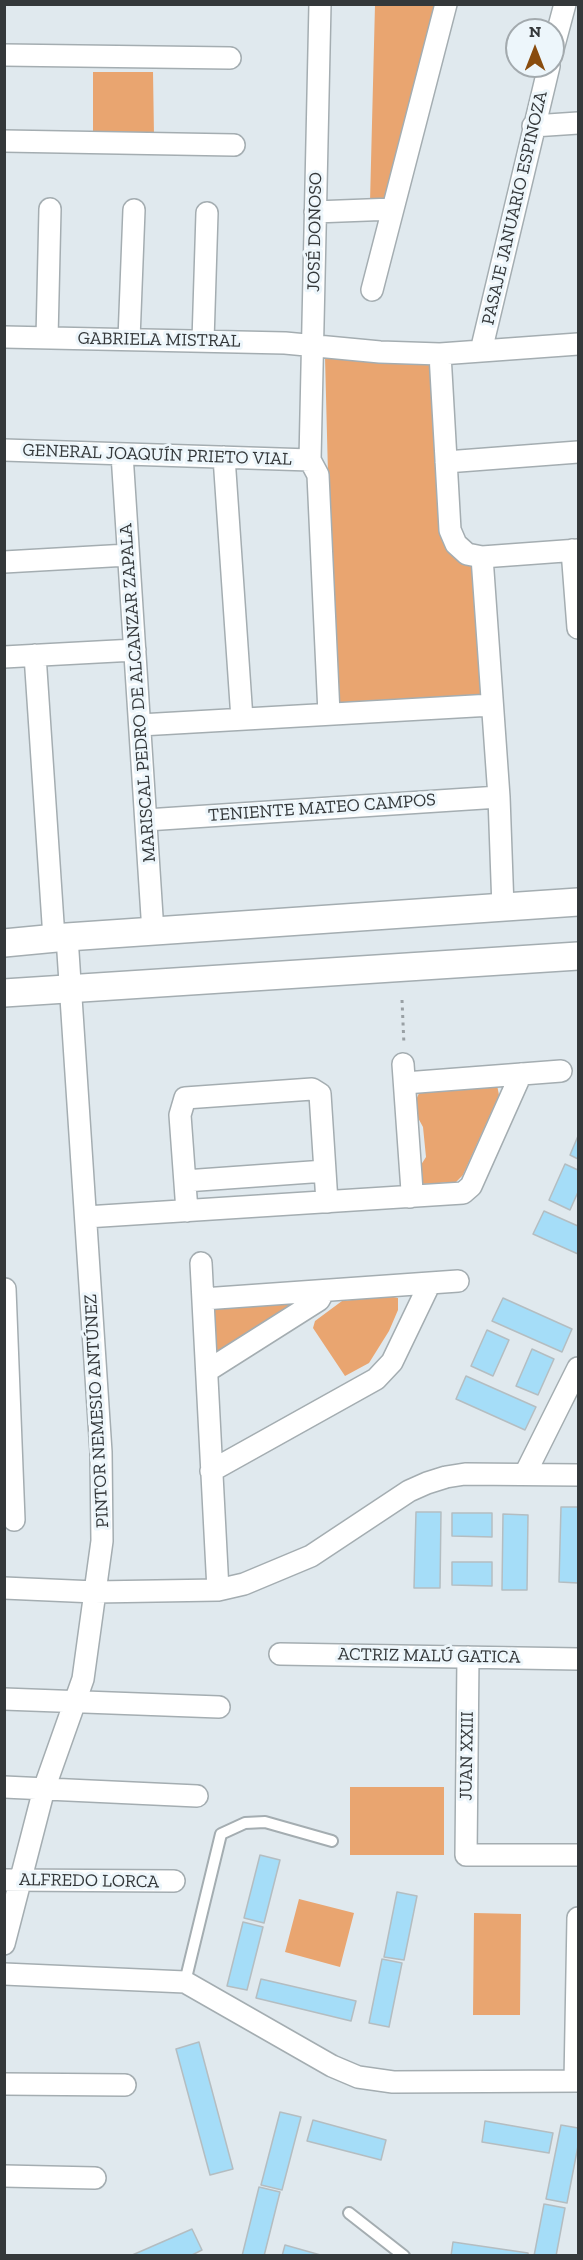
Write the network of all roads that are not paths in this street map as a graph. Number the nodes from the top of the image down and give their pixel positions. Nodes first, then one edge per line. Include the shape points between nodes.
1 (320, 4) edge
2 (446, 4) edge
3 (4, 56) edge
4 (230, 58) dead end
5 (546, 78) edge
6 (579, 123) edge
7 (533, 126) junction
8 (4, 141) edge
9 (234, 145) dead end
10 (50, 209) dead end
11 (393, 209) junction
12 (134, 210) dead end
13 (315, 212) junction
14 (207, 213) dead end
15 (372, 290) dead end
16 (4, 337) edge
17 (47, 338) junction
18 (129, 339) junction
19 (203, 341) junction
20 (579, 344) edge
21 (313, 346) junction
22 (481, 351) junction
23 (440, 354) junction
24 (4, 450) edge
25 (579, 452) edge
26 (122, 454) junction
27 (224, 457) junction
28 (310, 460) junction
29 (446, 462) junction
30 (576, 550) edge
31 (128, 555) junction
32 (482, 557) junction
33 (4, 562) edge
34 (579, 628) edge
35 (135, 650) junction
36 (34, 655) junction
37 (4, 657) edge
38 (492, 705) junction
39 (329, 714) junction
40 (242, 719) junction
41 (140, 725) junction
42 (499, 797) junction
43 (146, 820) junction
44 (579, 902) edge
45 (503, 908) junction
46 (153, 932) junction
47 (61, 937) junction
48 (4, 943) edge
49 (579, 956) edge
50 (70, 989) junction
51 (4, 993) edge
52 (561, 1071) dead end
53 (521, 1074) junction
54 (325, 1171) junction
55 (184, 1181) junction
56 (410, 1197) junction
57 (327, 1202) junction
58 (187, 1211) junction
59 (86, 1217) junction
60 (201, 1263) dead end
61 (458, 1281) dead end
62 (430, 1283) junction
63 (5, 1289) edge
64 (324, 1291) junction
65 (203, 1299) junction
66 (6, 1316) edge
67 (579, 1368) edge
68 (207, 1371) junction
69 (211, 1471) junction
70 (525, 1474) junction
71 (579, 1476) edge
72 (8, 1478) edge
73 (14, 1520) dead end
74 (4, 1588) edge
75 (218, 1590) junction
76 (95, 1592) junction
77 (280, 1654) dead end
78 (468, 1657) junction
79 (579, 1659) edge
80 (4, 1699) edge
81 (76, 1702) junction
82 (219, 1707) dead end
83 (4, 1787) edge
84 (44, 1789) junction
85 (197, 1796) dead end
86 (332, 1841) dead end
87 (579, 1855) edge
88 (13, 1880) edge
89 (174, 1881) dead end
90 (579, 1918) edge
91 (4, 1944) edge
92 (4, 1974) edge
93 (184, 1982) junction
94 (577, 2081) edge
95 (4, 2084) edge
96 (125, 2085) dead end
97 (4, 2176) edge
98 (95, 2178) dead end
99 (349, 2213) dead end
100 (404, 2256) edge

1 - 13 street, JOSÉ DONOSO
2 - 11 street
3 - 4 street
5 - 7 street, PASAJE JANUARIO ESPINOZA
6 - 7 street
7 - 22 street, PASAJE JANUARIO ESPINOZA
8 - 9 street
10 - 17 street
11 - 13 street
11 - 15 street
12 - 18 street
13 - 21 street, JOSÉ DONOSO
14 - 19 street
16 - 17 street, GABRIELA MISTRAL
17 - 18 street, GABRIELA MISTRAL
18 - 19 street, GABRIELA MISTRAL
19 - 21 street, GABRIELA MISTRAL
20 - 22 street, GABRIELA MISTRAL
21 - 23 street, GABRIELA MISTRAL
21 - 28 street, JOSÉ DONOSO
22 - 23 street, GABRIELA MISTRAL
23 - 29 street
24 - 26 street, GENERAL JOAQUÍN PRIETO VIAL
25 - 29 street
26 - 27 street, GENERAL JOAQUÍN PRIETO VIAL
26 - 31 street, MARISCAL PEDRO DE ALCANZAR ZAPALA
27 - 28 street, GENERAL JOAQUÍN PRIETO VIAL
27 - 40 street
28 - 39 street, JOSÉ DONOSO via 318,475
29 - 32 street via 452,537 467,554
30 - 32 street
30 - 34 street
31 - 33 street
31 - 35 street, MARISCAL PEDRO DE ALCANZAR ZAPALA
32 - 38 street
35 - 36 street
35 - 41 street, MARISCAL PEDRO DE ALCANZAR ZAPALA
36 - 37 street
36 - 47 street, PINTOR NEMESIO ANTÚNEZ
38 - 39 street
38 - 42 street
39 - 40 street
40 - 41 street
41 - 43 street, MARISCAL PEDRO DE ALCANZAR ZAPALA
42 - 43 street, TENIENTE MATEO CAMPOS
42 - 45 street
43 - 46 street, MARISCAL PEDRO DE ALCANZAR ZAPALA
44 - 45 street
45 - 46 street
46 - 47 street
47 - 48 street
47 - 50 street, PINTOR NEMESIO ANTÚNEZ
49 - 50 street
50 - 51 street
50 - 59 street, PINTOR NEMESIO ANTÚNEZ
52 - 53 street
53 - 56 street via 471,1186 463,1193
53 - 56 street via 404,1074
54 - 55 street
54 - 55 street via 320,1094 312,1089 185,1098 180,1115
54 - 57 street
55 - 58 street
56 - 57 street
57 - 58 street
58 - 59 street
59 - 76 street, PINTOR NEMESIO ANTÚNEZ via 103,1500
60 - 65 street
61 - 62 street
62 - 64 street
62 - 69 street via 392,1362 376,1379
63 - 66 street
64 - 65 street
64 - 68 street via 319,1300
65 - 68 street
66 - 72 street
67 - 70 street
68 - 69 street
69 - 75 street
70 - 71 street
70 - 75 street via 465,1474 427,1483 310,1557 244,1584
72 - 73 street
74 - 76 street
75 - 76 street
76 - 81 street, PINTOR NEMESIO ANTÚNEZ
77 - 78 street, ACTRIZ MALÚ GATICA
78 - 79 street, ACTRIZ MALÚ GATICA
78 - 87 street, JUAN XXIII via 466,1855
80 - 81 street
81 - 82 street
81 - 84 street, PINTOR NEMESIO ANTÚNEZ
83 - 84 street
84 - 85 street
84 - 88 street, PINTOR NEMESIO ANTÚNEZ
86 - 93 lane via 265,1822 245,1823 221,1834
88 - 89 street, ALFREDO LORCA
88 - 91 street, PINTOR NEMESIO ANTÚNEZ
90 - 94 street
92 - 93 street
93 - 94 street via 358,2077 393,2082
95 - 96 street
97 - 98 street
99 - 100 lane

